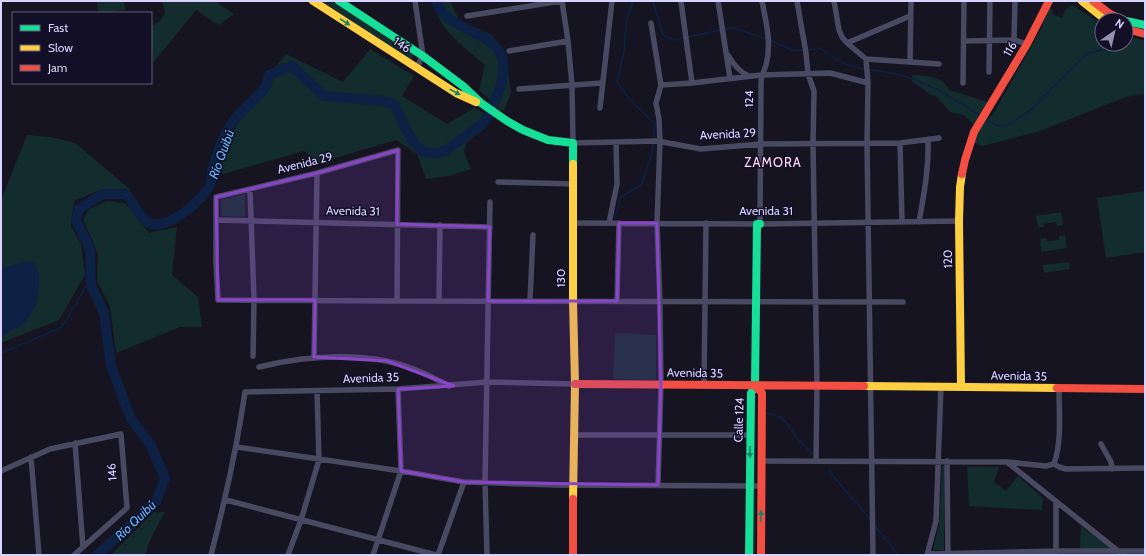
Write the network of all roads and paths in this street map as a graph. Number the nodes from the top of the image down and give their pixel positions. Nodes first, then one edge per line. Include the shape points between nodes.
1 (313, 1) edge
2 (339, 1) edge
3 (415, 1) edge
4 (562, 1) edge
5 (612, 1) edge
6 (680, 1) edge
7 (718, 1) edge
8 (762, 1) edge
9 (797, 1) edge
10 (835, 1) edge
11 (911, 1) edge
12 (964, 1) edge
13 (990, 1) edge
14 (1015, 1) edge
15 (1048, 1) edge
16 (1082, 1) edge
17 (1093, 1) edge
18 (1095, 12) edge
19 (1107, 12) edge
20 (467, 16) dead end
21 (910, 16) junction
22 (651, 23) dead end
23 (1134, 23) edge
24 (1145, 26) edge
25 (1134, 31) edge
26 (1145, 34) edge
27 (990, 39) junction
28 (1014, 40) junction
29 (568, 41) junction
30 (964, 41) junction
31 (847, 43) junction
32 (1027, 44) junction
33 (509, 51) dead end
34 (726, 51) junction
35 (423, 56) junction
36 (867, 62) junction
37 (910, 62) junction
38 (939, 64) dead end
39 (416, 68) junction
40 (989, 72) dead end
41 (808, 74) junction
42 (762, 75) junction
43 (749, 76) junction
44 (730, 78) junction
45 (963, 82) dead end
46 (602, 83) junction
47 (692, 83) junction
48 (868, 83) junction
49 (572, 85) junction
50 (661, 85) junction
51 (519, 89) dead end
52 (481, 103) junction
53 (600, 108) dead end
54 (500, 116) joint
55 (974, 132) joint
56 (939, 138) dead end
57 (928, 140) junction
58 (656, 141) junction
59 (616, 142) junction
60 (573, 143) junction
61 (813, 143) junction
62 (900, 143) junction
63 (761, 144) junction
64 (867, 144) junction
65 (317, 174) junction
66 (498, 182) dead end
67 (574, 184) junction
68 (250, 189) junction
69 (490, 202) dead end
70 (216, 220) junction
71 (250, 221) junction
72 (316, 222) junction
73 (869, 222) junction
74 (902, 222) junction
75 (919, 222) junction
76 (959, 222) junction
77 (573, 223) junction
78 (609, 223) junction
79 (619, 223) junction
80 (657, 223) junction
81 (814, 223) junction
82 (397, 224) junction
83 (706, 224) junction
84 (758, 224) junction
85 (440, 225) junction
86 (490, 227) junction
87 (533, 235) dead end
88 (254, 300) junction
89 (315, 300) junction
90 (397, 301) junction
91 (439, 301) junction
92 (488, 301) junction
93 (530, 301) junction
94 (573, 301) junction
95 (618, 302) junction
96 (660, 302) junction
97 (705, 302) junction
98 (756, 302) junction
99 (816, 302) junction
100 (869, 302) junction
101 (903, 302) dead end
102 (253, 356) dead end
103 (314, 357) junction
104 (961, 366) junction
105 (259, 367) dead end
106 (487, 382) junction
107 (575, 384) junction
108 (661, 384) junction
109 (704, 384) junction
110 (817, 385) junction
111 (449, 386) junction
112 (755, 386) junction
113 (870, 386) junction
114 (941, 386) junction
115 (961, 386) junction
116 (980, 387) junction
117 (398, 389) junction
118 (1059, 389) junction
119 (1145, 389) edge
120 (317, 391) junction
121 (574, 434) junction
122 (660, 435) junction
123 (750, 435) junction
124 (75, 443) junction
125 (1101, 444) dead end
126 (237, 447) junction
127 (31, 457) junction
128 (318, 460) junction
129 (762, 461) junction
130 (816, 461) junction
131 (872, 461) junction
132 (939, 461) junction
133 (948, 461) junction
134 (1006, 462) junction
135 (1054, 464) junction
136 (1145, 468) edge
137 (1112, 469) junction
138 (1, 471) edge
139 (401, 471) junction
140 (464, 482) junction
141 (485, 482) junction
142 (573, 484) junction
143 (658, 485) junction
144 (750, 486) junction
145 (762, 486) junction
146 (226, 500) junction
147 (1056, 502) junction
148 (301, 520) junction
149 (378, 540) junction
150 (83, 547) junction
151 (1145, 551) edge
152 (1056, 553) edge
153 (1121, 553) edge
154 (948, 554) edge
155 (998, 554) edge
156 (39, 555) edge
157 (74, 555) edge
158 (212, 555) edge
159 (288, 555) edge
160 (373, 555) edge
161 (437, 555) edge
162 (487, 555) edge
163 (573, 555) edge
164 (750, 555) edge
165 (761, 555) edge
166 (873, 555) edge
167 (928, 555) edge

1 -> 39 street, 146
2 - 35 street, 146
3 - 35 street
4 - 20 street
4 - 29 street, 130
5 - 46 street
6 - 47 street
7 - 34 street
8 - 42 street, 124 via 769,45
9 - 41 street
10 - 31 street via 839,30
11 - 21 street
12 - 30 street
13 - 27 street
14 - 28 street
15 - 32 street, 116
16 - 18 street
17 - 19 street
21 - 31 street
21 - 37 street
22 - 50 street
23 - 24 street
25 - 26 street
27 - 28 street
27 - 30 street
27 - 40 street
28 - 32 street
29 - 33 street
29 - 49 street, 130
30 - 45 street
31 - 36 street
32 - 55 street, 116
34 - 43 street via 734,66
34 - 44 street
35 - 39 street
35 - 52 street, 146
36 - 37 street
36 - 48 street
37 - 38 street
39 -> 52 street, 146 via 456,93
41 - 42 street
41 - 48 street via 830,73
41 - 61 street via 814,91
42 - 43 street
42 - 63 street, 124
43 - 44 street
44 - 47 street
46 - 49 street
46 - 53 street
47 - 50 street
48 - 64 street
49 - 51 street
49 - 60 street, 130
50 - 58 street via 656,103 659,118
52 - 54 street, 146
54 - 60 street, Avenida 29 via 548,140
55 - 76 street, 120 via 960,187
56 - 57 street, Avenida 29
57 - 62 street, Avenida 29
57 - 75 street via 927,182
58 - 59 street, Avenida 29
58 - 63 street, Avenida 29 via 701,149
58 - 80 street
59 - 60 street, Avenida 29
59 - 78 street via 617,184
60 - 67 street, 130
61 - 63 street, Avenida 29
61 - 64 street, Avenida 29
61 - 81 street
62 - 64 street, Avenida 29
62 - 74 street
63 - 84 street, 124
64 - 73 street
65 - 68 street, Avenida 29
65 - 72 street
65 - 82 street, Avenida 29 via 398,150
66 - 67 street
67 - 77 street, 130
68 - 70 street, Avenida 29 via 216,196
68 - 71 street
69 - 86 street
70 - 71 street, Avenida 31
70 - 88 street via 218,300
71 - 72 street, Avenida 31
71 - 88 street
72 - 82 street, Avenida 31
72 - 89 street
73 - 74 street, Avenida 31
73 - 81 street, Avenida 31
73 - 100 street
74 - 75 street, Avenida 31
75 - 76 street, Avenida 31
76 - 104 street, 120
77 - 78 street, Avenida 31
77 - 94 street, 130
78 - 79 street, Avenida 31
79 - 80 street, Avenida 31
79 - 95 street
80 - 83 street, Avenida 31
80 - 96 street
81 - 84 street, Avenida 31
81 - 99 street
82 - 85 street, Avenida 31
82 - 90 street
83 - 84 street, Avenida 31
83 - 97 street
84 - 98 street, 124
85 - 86 street, Avenida 31
85 - 91 street
86 - 92 street
87 - 93 street
88 - 89 street
88 - 102 street
89 - 90 street
89 - 103 street
90 - 91 street
91 - 92 street
92 - 93 street
92 - 106 street
93 - 94 street
94 - 95 street
94 - 107 street, 130
95 - 96 street
96 - 97 street
96 - 108 street
97 - 98 street
97 - 109 street
98 - 99 street
98 - 112 street, 124
99 - 100 street
99 - 110 street
100 - 101 street
100 - 113 street
103 - 105 street
103 - 111 street via 338,356 387,361 433,377
104 - 115 street, 120
104 - 116 street via 968,382
106 - 107 street, Avenida 35
106 - 111 street, Avenida 35
106 - 141 street
107 - 108 street, Avenida 35
107 - 121 street, 130
108 - 109 street, Avenida 35
108 - 122 street
109 - 112 street, Avenida 35
110 - 112 street, Avenida 35
110 - 113 street, Avenida 35
110 - 130 street
111 - 117 street, Avenida 35
112 - 123 street, Calle 124 via 751,393
112 - 129 street, Calle 124 via 762,393
113 - 114 street, Avenida 35
113 - 131 street
114 - 115 street, Avenida 35
114 - 132 street
115 - 116 street, Avenida 35
116 - 118 street, Avenida 35
117 - 120 street, Avenida 35
117 - 139 street
118 - 119 street, Avenida 35
118 - 135 street via 1059,431
120 - 126 street, Avenida 35 via 245,392
120 - 128 street
121 - 122 street
121 - 142 street, 130
122 - 123 street
122 - 143 street
123 -> 144 street, Calle 124
124 - 127 street
124 - 150 street
124 - 150 street, 146 via 121,434 127,508
125 - 137 street
126 - 128 street
126 - 146 street
127 - 138 street
127 - 156 street
128 - 139 street
128 - 148 street
129 - 130 street
129 - 145 street, Calle 124
130 - 131 street
131 - 132 street
131 - 166 street
132 - 133 street
132 - 167 street via 936,521
133 - 134 street
133 - 154 street
134 - 135 street via 1046,466
134 - 147 street
135 - 137 street via 1066,469
136 - 137 street
139 - 140 street
139 - 149 street
140 - 141 street
140 - 161 street
141 - 142 street
141 - 162 street
142 - 143 street
142 - 163 street, 130
143 - 144 street
144 - 145 street
144 - 164 street, Calle 124
165 -> 145 street, Calle 124
146 - 148 street
146 - 158 street
147 - 152 street
147 - 153 street
148 - 149 street
148 - 159 street
149 - 160 street
149 - 161 street
150 - 157 street
151 - 153 street
152 - 153 street
152 - 155 street
154 - 155 street
154 - 167 street

